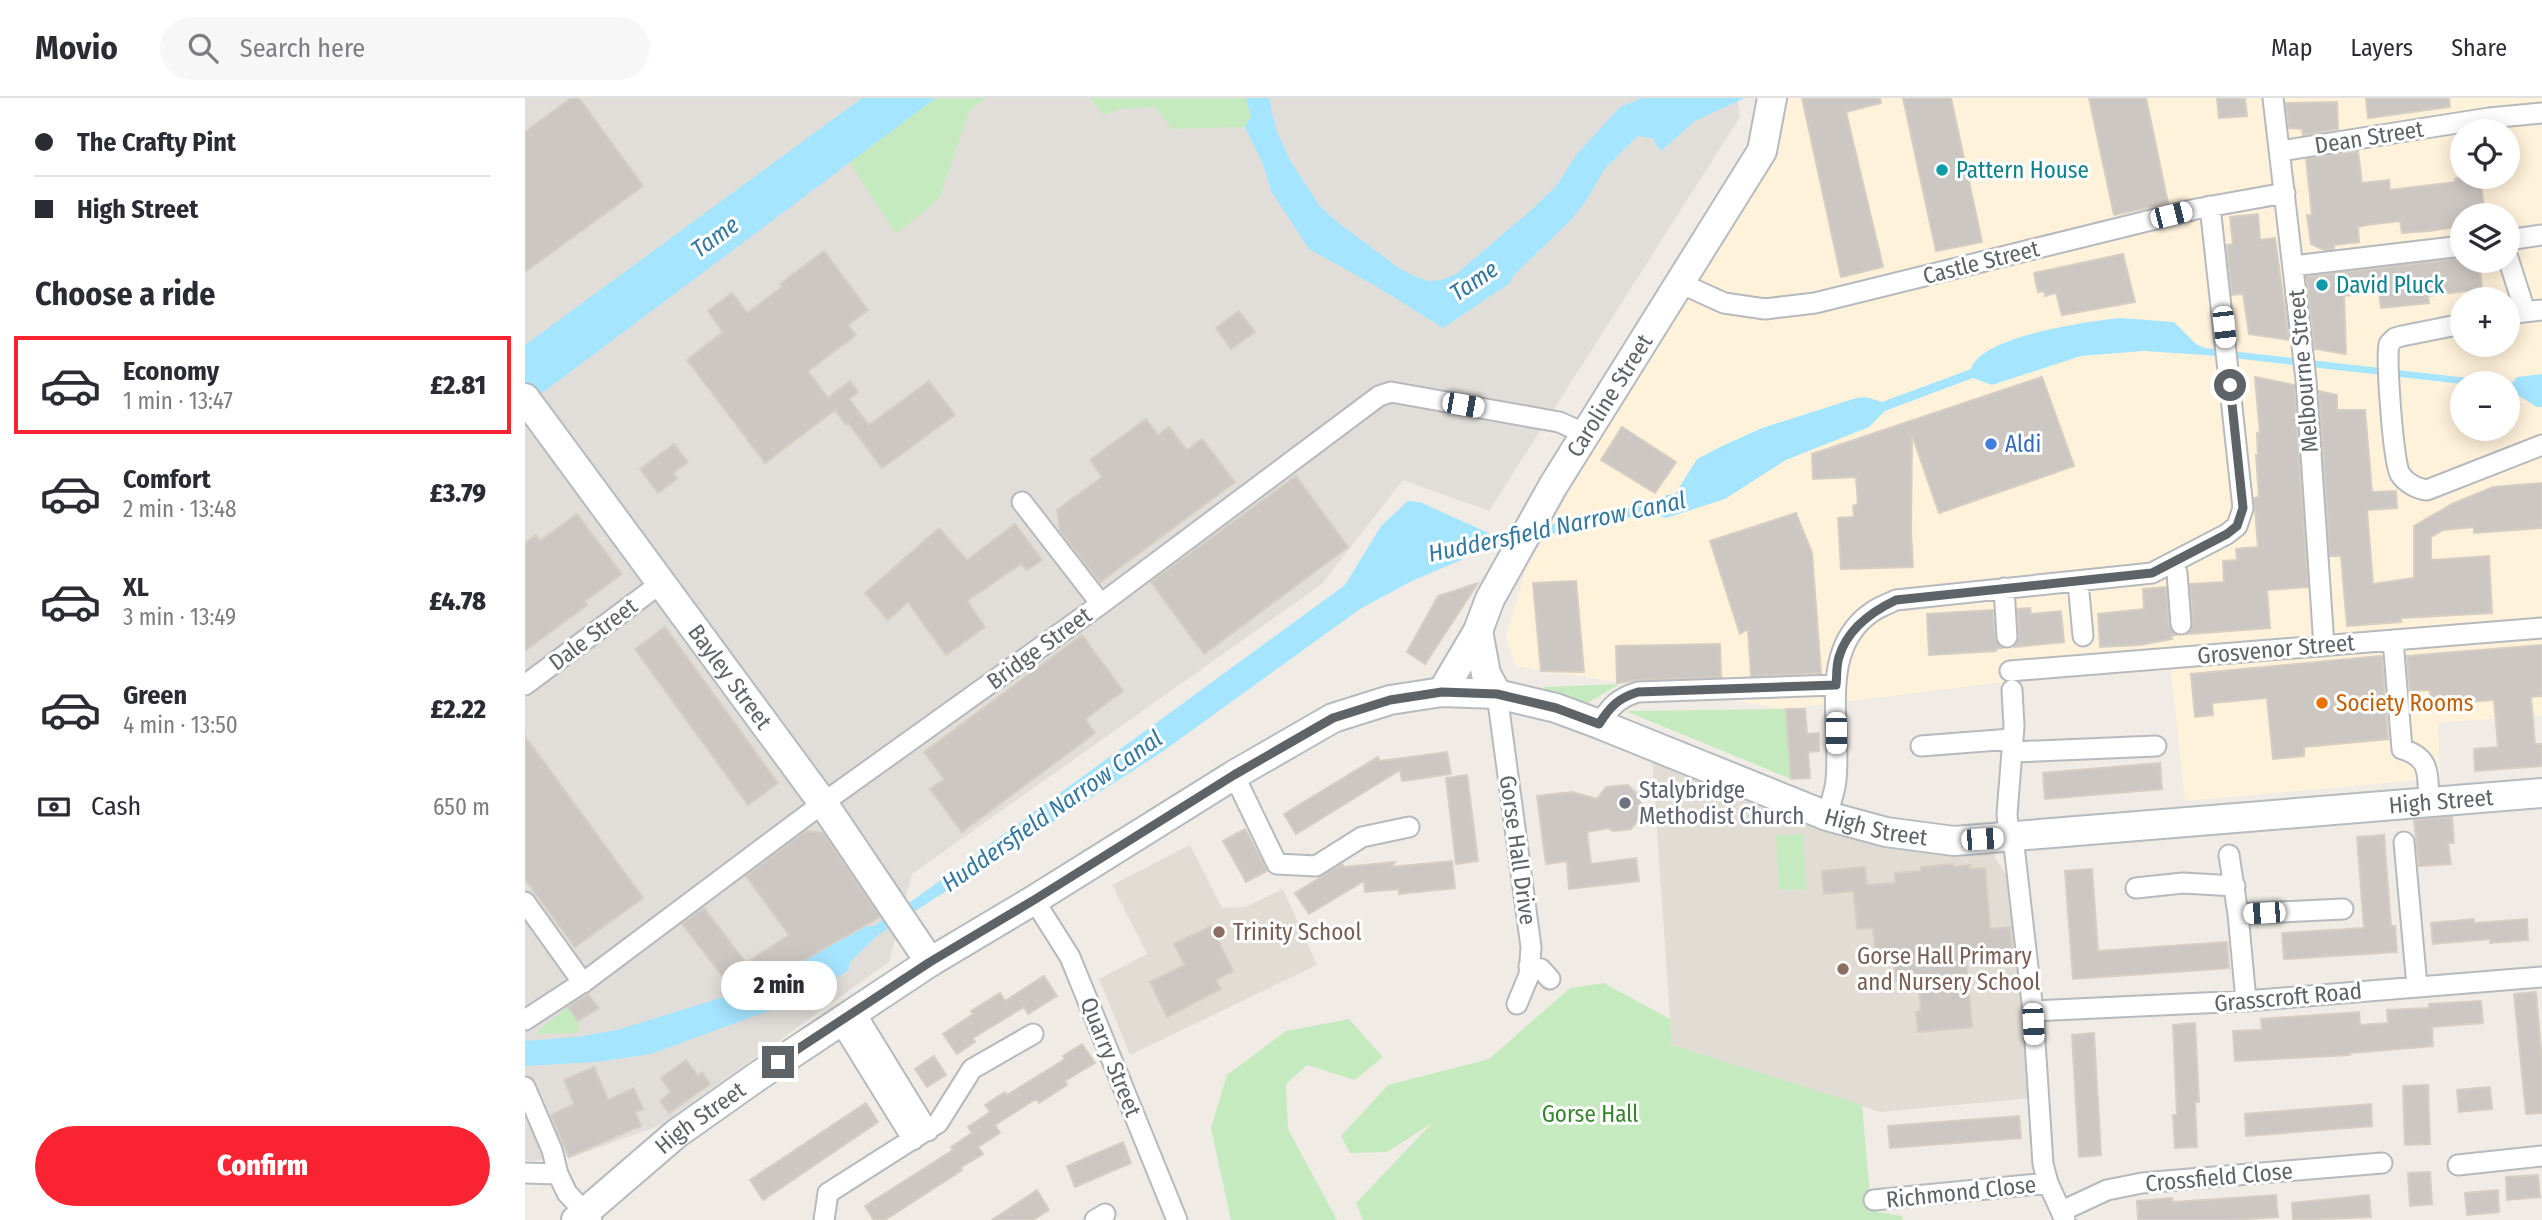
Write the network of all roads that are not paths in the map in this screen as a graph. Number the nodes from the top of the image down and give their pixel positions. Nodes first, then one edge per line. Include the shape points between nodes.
1 (1772, 98) edge
2 (2273, 98) edge
3 (2487, 98) edge
4 (2542, 113) edge
5 (2489, 118) junction
6 (2280, 151) junction
7 (2285, 193) junction
8 (2210, 206) junction
9 (2542, 235) edge
10 (2520, 238) edge
11 (2450, 247) edge
12 (2293, 266) junction
13 (2513, 273) edge
14 (1680, 283) junction
15 (2525, 312) edge
16 (2450, 327) edge
17 (528, 402) edge
18 (1584, 433) junction
19 (2542, 446) edge
20 (1022, 502) dead end
21 (2171, 564) junction
22 (2078, 582) junction
23 (661, 583) junction
24 (2004, 588) junction
25 (1101, 604) junction
26 (2181, 624) dead end
27 (2542, 628) edge
28 (1478, 631) junction
29 (2083, 636) dead end
30 (2007, 637) dead end
31 (2393, 640) junction
32 (2324, 646) junction
33 (525, 685) edge
34 (1836, 685) junction
35 (1442, 692) junction
36 (1497, 694) junction
37 (1599, 724) junction
38 (1921, 746) dead end
39 (2012, 746) junction
40 (2156, 746) dead end
41 (1234, 775) junction
42 (2542, 793) edge
43 (2429, 802) junction
44 (823, 803) junction
45 (1827, 816) junction
46 (1409, 828) dead end
47 (2011, 836) junction
48 (2404, 842) dead end
49 (2229, 855) dead end
50 (2235, 886) junction
51 (2136, 888) dead end
52 (1034, 900) junction
53 (525, 902) edge
54 (2343, 909) dead end
55 (2238, 914) junction
56 (930, 962) junction
57 (1529, 966) junction
58 (2542, 977) edge
59 (1550, 979) dead end
60 (583, 983) junction
61 (2417, 986) junction
62 (2246, 1001) junction
63 (1517, 1004) dead end
64 (2033, 1011) junction
65 (847, 1017) junction
66 (525, 1020) edge
67 (1033, 1034) dead end
68 (525, 1087) edge
69 (921, 1135) junction
70 (2542, 1156) edge
71 (2382, 1163) dead end
72 (2458, 1165) dead end
73 (525, 1173) edge
74 (558, 1174) junction
75 (2048, 1183) junction
76 (1874, 1200) dead end
77 (2063, 1216) edge
78 (584, 1217) edge
79 (824, 1220) edge
80 (1177, 1220) edge

1 - 14 main road, Caroline Street via 1762,151
2 - 6 street, Melbourne Street
3 - 5 street
4 - 5 street, Dean Street
5 - 6 street, Dean Street
6 - 7 street, Melbourne Street
7 - 8 street, Castle Street
7 - 12 street, Melbourne Street
8 - 14 street, Castle Street via 1815,303 1765,309 1724,303
8 - 21 street via 2243,508 2237,526 2227,534
9 - 10 street
11 - 12 street
12 - 32 street, Melbourne Street via 2306,380
13 - 15 street
14 - 18 main road, Caroline Street
16 - 19 street via 2395,338 2389,344 2389,393 2399,473 2420,490 2438,488
17 - 23 main road, Bayley Street
18 - 25 street, Bridge Street via 1559,422 1391,392 1379,396
18 - 28 main road, Caroline Street via 1490,599
20 - 25 street
21 - 22 street via 2152,573
21 - 26 street via 2177,573
22 - 24 street
22 - 29 street
23 - 33 street, Dale Street
23 - 44 main road, Bayley Street
24 - 30 street
24 - 34 street via 1896,600 1871,612 1855,628 1839,657
25 - 44 street, Bridge Street
27 - 31 street, Grosvenor Street
28 - 35 main road, Caroline Street
28 - 36 main road via 1486,674
31 - 32 street, Grosvenor Street
31 - 43 street via 2402,750 2424,762
32 - 39 street, Grosvenor Street via 2011,680
34 - 37 street via 1638,692 1611,706
34 - 45 street via 1836,781
35 - 36 main road, High Street
35 - 41 main road, High Street via 1390,700 1333,718
36 - 37 main road, High Street
36 - 57 street, Gorse Hall Drive via 1531,947
37 - 45 main road, High Street
38 - 39 street
39 - 40 street
39 - 47 street via 2007,814
41 - 46 street via 1277,864 1316,866 1363,837
41 - 52 main road, High Street
42 - 43 main road, High Street
43 - 47 main road, High Street
44 - 56 main road, Bayley Street
44 - 60 street, Bridge Street
45 - 47 main road, High Street via 1887,832 1954,841
47 - 64 street
48 - 61 street
49 - 50 street
50 - 51 street via 2183,883
50 - 55 street
52 - 56 main road, High Street
52 - 80 street, Quarry Street via 1070,957
53 - 60 street
54 - 55 street
55 - 62 street
56 - 65 main road, High Street
57 - 59 street via 1541,969
57 - 63 street, Gorse Hall Drive
58 - 61 street, Grasscroft Road
60 - 66 street, Bridge Street
61 - 62 street, Grasscroft Road
62 - 64 street, Grasscroft Road
64 - 75 street
65 - 69 street
65 - 78 main road, High Street via 676,1134
67 - 69 street via 971,1069 939,1123
68 - 74 street
69 - 79 street via 828,1193
70 - 72 street
71 - 77 street, Crossfield Close via 2142,1183 2107,1189
73 - 74 street
74 - 78 street
75 - 76 street, Richmond Close
75 - 77 street

